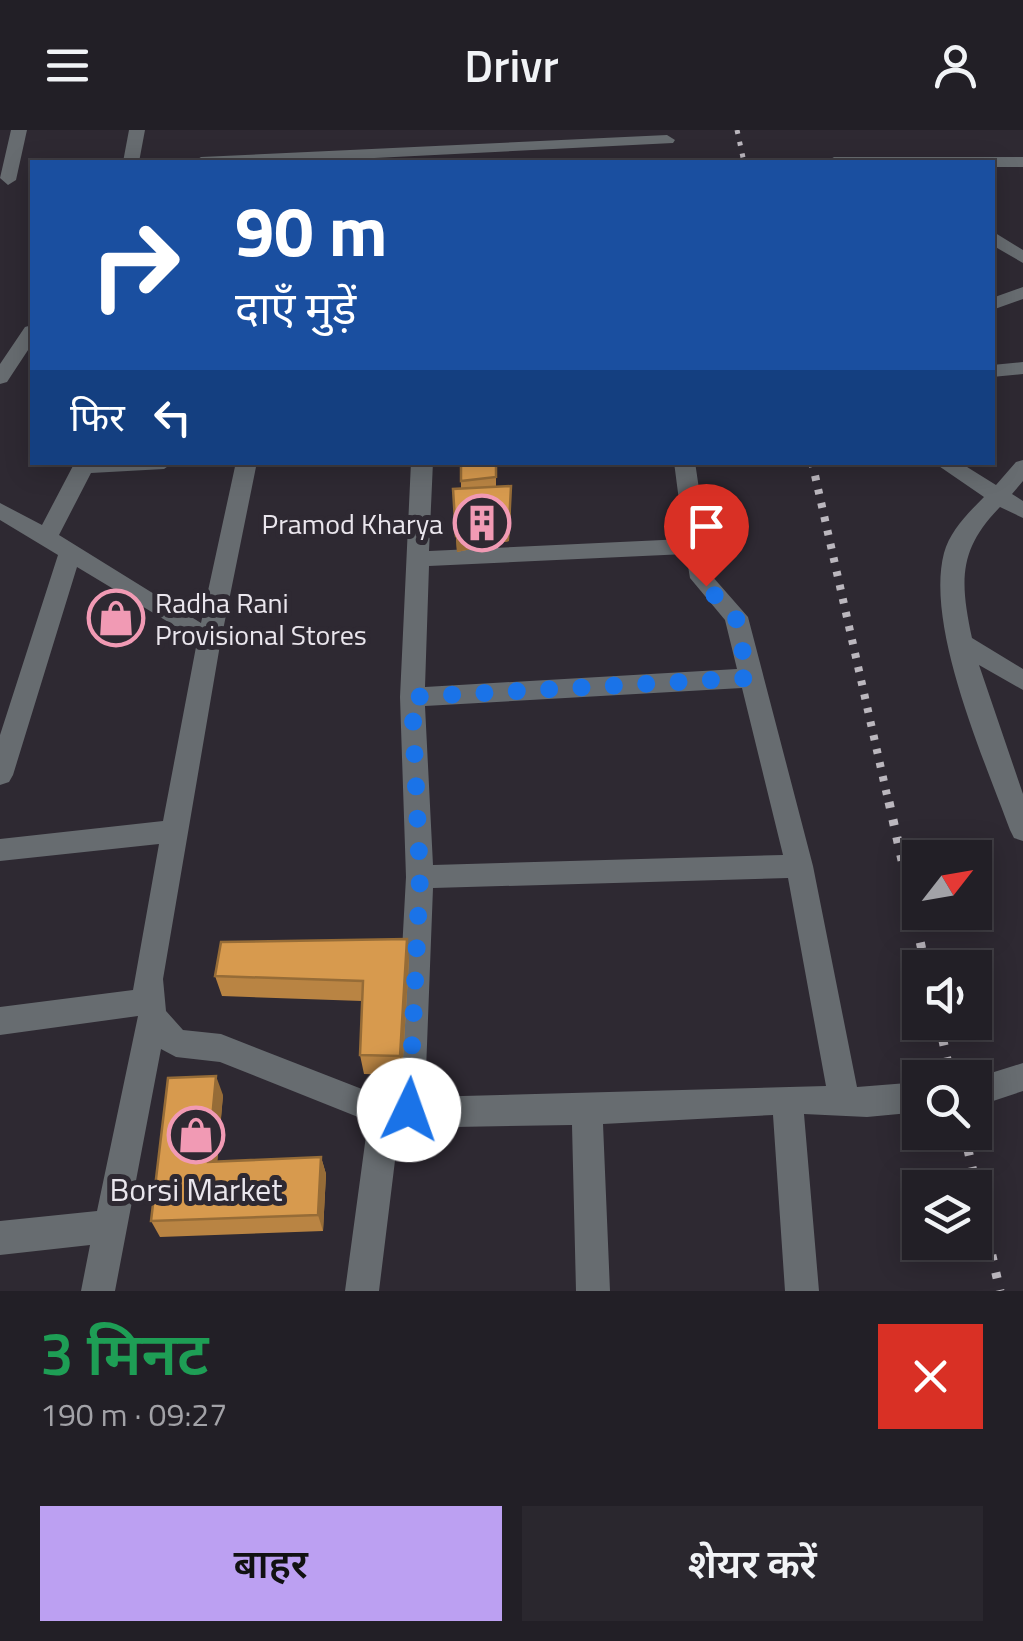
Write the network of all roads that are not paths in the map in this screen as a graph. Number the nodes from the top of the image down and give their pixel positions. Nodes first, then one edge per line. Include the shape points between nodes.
1 (19, 130) edge
2 (137, 130) edge
3 (667, 140) dead end
4 (131, 160) edge
5 (243, 160) edge
6 (995, 162) edge
7 (1023, 162) edge
8 (30, 178) edge
9 (4, 180) edge
10 (995, 238) edge
11 (1023, 258) edge
12 (1023, 293) edge
13 (995, 304) edge
14 (30, 334) edge
15 (1023, 368) edge
16 (995, 372) edge
17 (0, 378) edge
18 (84, 465) edge
19 (247, 465) edge
20 (422, 465) edge
21 (684, 465) edge
22 (949, 465) edge
23 (1023, 467) edge
24 (1000, 495) junction
25 (0, 510) edge
26 (1023, 511) edge
27 (47, 536) junction
28 (697, 546) junction
29 (71, 551) junction
30 (418, 559) junction
31 (961, 643) junction
32 (208, 645) junction
33 (748, 678) junction
34 (1023, 681) edge
35 (412, 697) junction
36 (0, 775) edge
37 (1023, 830) edge
38 (176, 831) junction
39 (0, 850) edge
40 (799, 866) junction
41 (420, 877) junction
42 (150, 1009) junction
43 (0, 1021) edge
44 (1023, 1077) edge
45 (992, 1087) edge
46 (786, 1098) junction
47 (902, 1098) edge
48 (845, 1102) junction
49 (588, 1110) junction
50 (397, 1112) junction
51 (111, 1226) junction
52 (0, 1238) edge
53 (98, 1291) edge
54 (362, 1291) edge
55 (593, 1291) edge
56 (802, 1291) edge

1 - 9 street
2 - 4 street
3 - 5 street
6 - 7 street
8 - 9 street
10 - 11 street
12 - 13 street
14 - 17 street
15 - 16 street
18 - 27 street
19 - 32 street
20 - 30 street
21 - 28 street
22 - 24 street
23 - 24 street
24 - 26 street
24 - 31 street via 956,552 952,589
25 - 27 street
27 - 29 street
28 - 30 street
28 - 33 street via 701,578 736,618
29 - 32 street via 183,620
29 - 36 street
30 - 35 street
31 - 34 street
31 - 37 street
32 - 38 street
33 - 35 street
33 - 40 street
35 - 41 street
38 - 39 street
38 - 42 street
40 - 41 street
40 - 48 street
41 - 50 street
42 - 43 street
42 - 50 street via 176,1043 221,1048
42 - 51 street
44 - 45 street
46 - 48 street
46 - 49 street
46 - 56 street
47 - 48 street
49 - 50 street
49 - 55 street
50 - 54 street
51 - 52 street
51 - 53 street

